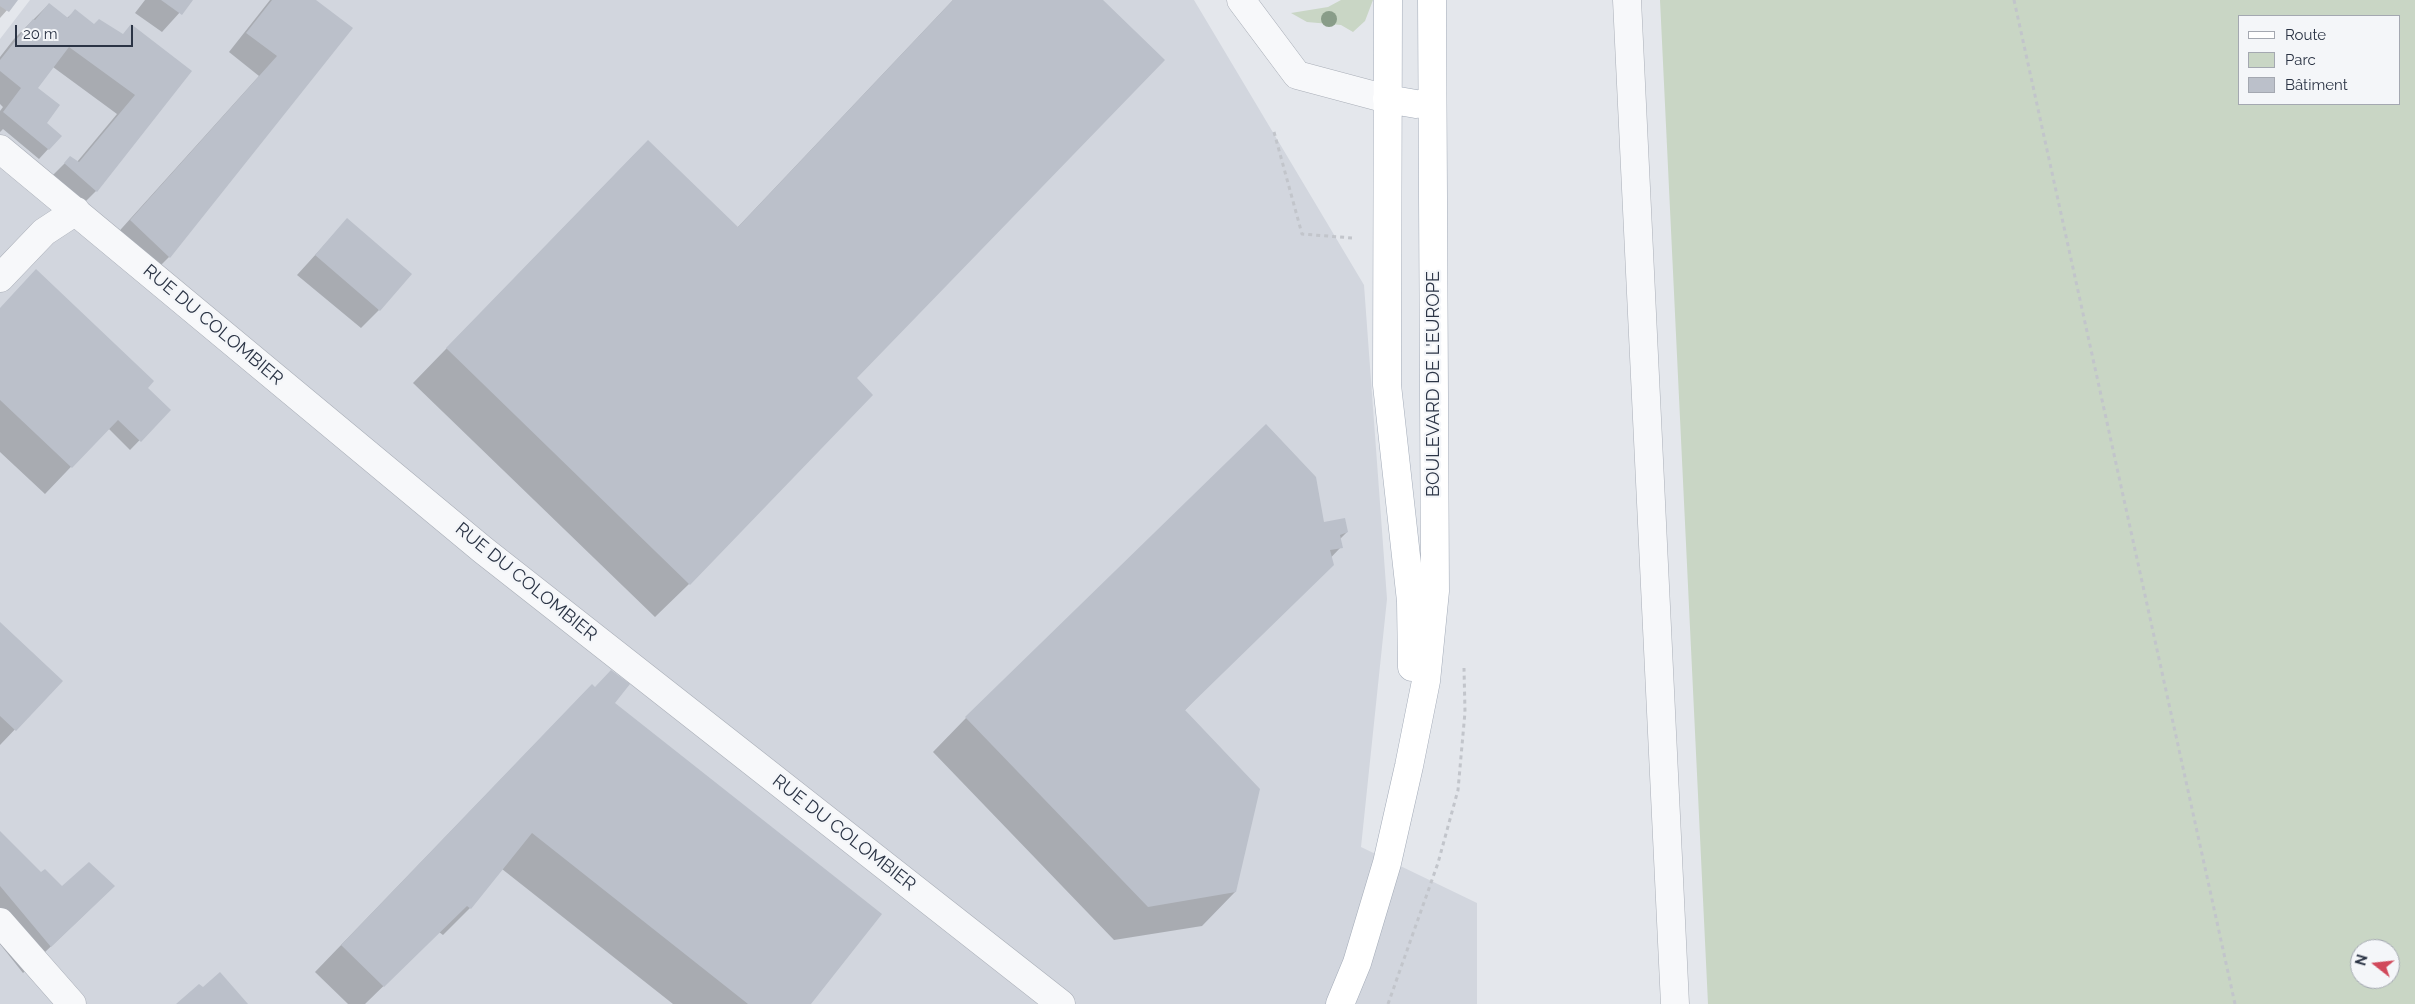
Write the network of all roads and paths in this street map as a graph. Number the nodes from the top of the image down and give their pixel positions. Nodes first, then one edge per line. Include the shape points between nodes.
1 (1241, 0) edge
2 (1388, 0) edge
3 (1432, 0) edge
4 (1628, 0) edge
5 (2014, 0) edge
6 (1433, 27) junction
7 (1387, 99) junction
8 (1416, 104) junction
9 (1274, 132) dead end
10 (0, 149) edge
11 (76, 211) junction
12 (1386, 241) junction
13 (0, 278) edge
14 (1434, 547) junction
15 (1409, 766) junction
16 (0, 922) edge
17 (72, 1004) edge
18 (1061, 1004) edge
19 (1340, 1004) edge
20 (1675, 1004) edge
21 (2235, 1004) edge

1 - 7 street via 1297,75
2 - 7 main road, BOULEVARD DE L'EUROPE
3 - 6 main road, BOULEVARD DE L'EUROPE
4 - 20 street
5 - 21 path
6 - 8 main road
6 - 14 main road, BOULEVARD DE L'EUROPE
7 - 8 main road
7 - 12 main road, BOULEVARD DE L'EUROPE
8 - 14 main road via 1419,245
9 - 12 path via 1302,234
10 - 11 street, RUE DU COLOMBIER
11 - 13 street via 44,232
11 - 18 street, RUE DU COLOMBIER via 483,550
12 - 15 main road, BOULEVARD DE L'EUROPE via 1387,385 1411,601
14 - 15 main road, BOULEVARD DE L'EUROPE via 1434,591 1426,681
15 - 19 main road, BOULEVARD DE L'EUROPE via 1384,872 1357,963
16 - 17 street

